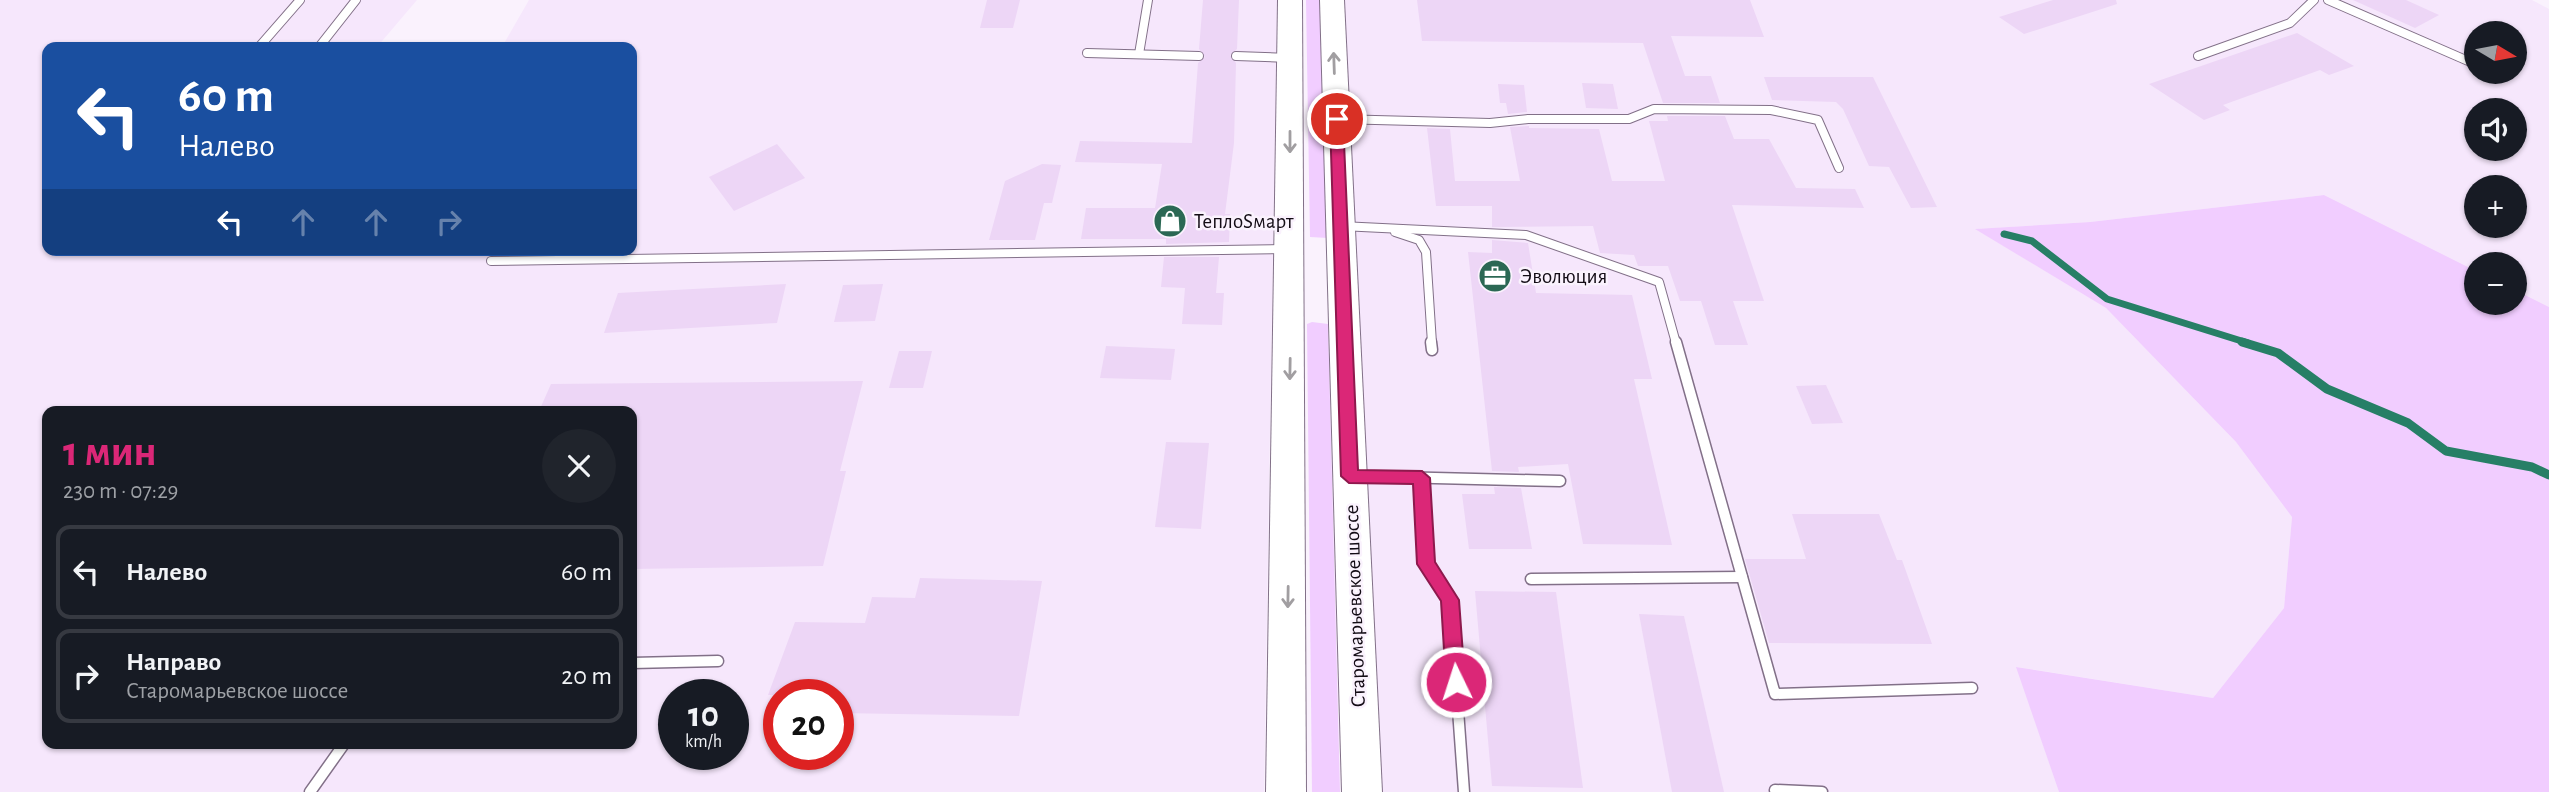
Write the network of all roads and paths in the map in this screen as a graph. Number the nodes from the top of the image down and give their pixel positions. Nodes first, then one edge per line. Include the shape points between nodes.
1 (300, 0) edge
2 (356, 0) edge
3 (1148, 0) edge
4 (1290, 0) edge
5 (1332, 0) edge
6 (2315, 0) edge
7 (2328, 0) edge
8 (262, 42) edge
9 (323, 42) edge
10 (1087, 53) dead end
11 (1139, 54) junction
12 (1199, 55) dead end
13 (1236, 56) dead end
14 (2198, 56) dead end
15 (1290, 58) junction
16 (2464, 59) edge
17 (1337, 119) junction
18 (1839, 168) dead end
19 (1341, 226) junction
20 (1378, 227) junction
21 (491, 261) dead end
22 (1291, 264) junction
23 (1341, 277) junction
24 (1432, 350) dead end
25 (1349, 476) junction
26 (1422, 478) junction
27 (1560, 481) dead end
28 (1742, 577) junction
29 (1531, 579) dead end
30 (718, 661) dead end
31 (637, 663) edge
32 (1972, 688) dead end
33 (340, 749) edge
34 (1775, 789) dead end
35 (310, 792) edge
36 (1286, 792) edge
37 (1362, 792) edge
38 (1464, 792) edge
39 (1822, 792) edge

1 - 8 lane
2 - 9 lane
3 - 11 lane
4 - 15 main road
17 -> 5 main road, Старомарьевское шоссе
6 - 14 lane via 2290,23
7 - 16 lane
10 - 11 lane
11 - 12 lane
13 - 15 lane
15 -> 22 main road
17 - 18 lane via 1490,123 1629,119 1654,109 1771,110 1818,120
17 - 19 main road, Старомарьевское шоссе
19 - 20 lane
19 - 23 main road, Старомарьевское шоссе
20 - 24 lane via 1419,240 1426,251
20 - 28 lane via 1525,234 1659,282
21 - 22 lane
22 - 23 main road
22 -> 36 main road
23 - 25 main road, Старомарьевское шоссе
25 - 26 lane
25 - 37 main road, Старомарьевское шоссе
26 - 27 lane
26 - 38 lane via 1426,564 1450,600
28 - 29 lane
28 - 32 lane via 1775,694
30 - 31 lane
33 - 35 lane
34 - 39 lane

